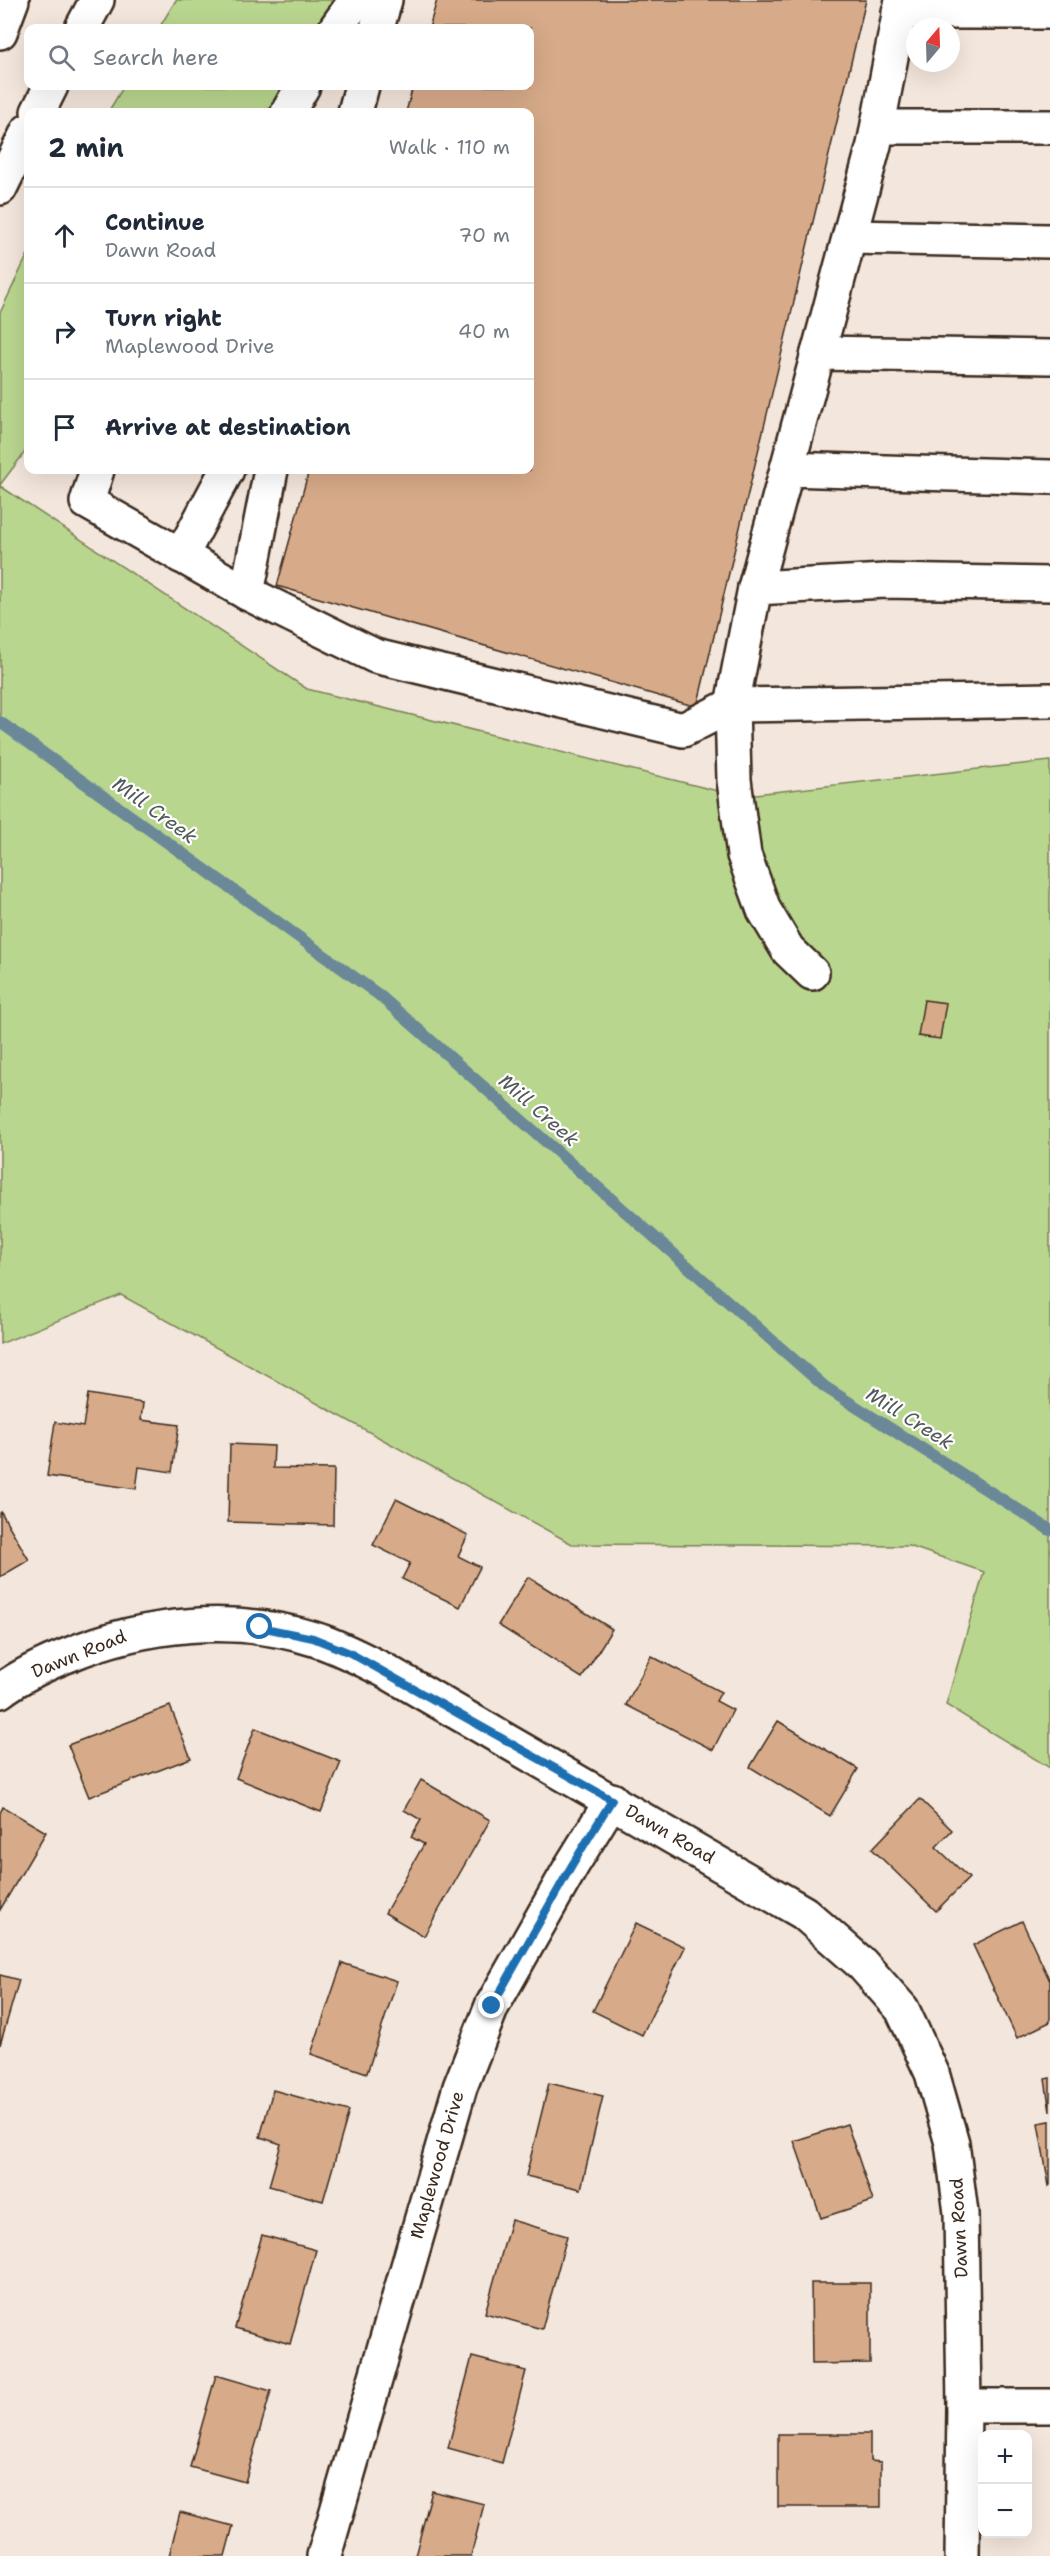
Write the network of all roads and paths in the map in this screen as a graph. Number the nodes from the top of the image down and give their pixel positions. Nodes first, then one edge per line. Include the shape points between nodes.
1 (12, 0) edge
2 (98, 0) edge
3 (356, 0) edge
4 (385, 0) edge
5 (901, 6) edge
6 (1050, 12) edge
7 (84, 24) edge
8 (339, 24) edge
9 (378, 24) edge
10 (0, 32) edge
11 (49, 90) edge
12 (301, 90) edge
13 (361, 90) edge
14 (40, 108) edge
15 (290, 108) edge
16 (356, 108) edge
17 (1050, 126) edge
18 (878, 127) junction
19 (24, 139) edge
20 (0, 188) edge
21 (850, 237) junction
22 (1050, 241) edge
23 (818, 353) junction
24 (1050, 357) edge
25 (787, 469) junction
26 (96, 474) edge
27 (225, 474) edge
28 (269, 474) edge
29 (1050, 477) edge
30 (181, 556) junction
31 (1050, 584) edge
32 (755, 588) junction
33 (247, 593) junction
34 (1050, 700) edge
35 (732, 705) junction
36 (812, 973) dead end
37 (0, 1691) edge
38 (612, 1800) junction
39 (964, 2406) junction
40 (1050, 2406) edge
41 (324, 2556) edge
42 (962, 2556) edge

1 - 10 main road
2 - 7 main road
3 - 8 main road
4 - 9 main road
5 - 6 main road
5 - 18 main road
11 - 14 main road
12 - 15 main road
13 - 16 main road
17 - 18 main road
18 - 21 main road
19 - 20 main road
21 - 22 main road
21 - 23 main road
23 - 24 main road
23 - 25 main road
25 - 29 main road
25 - 32 main road
26 - 30 main road via 87,501
27 - 30 main road
28 - 33 main road
30 - 33 main road
31 - 32 main road via 885,581
32 - 35 main road
33 - 35 main road via 375,656 684,730
34 - 35 main road
35 - 36 main road via 734,780 744,855 764,910 788,950
37 - 38 main road, Dawn Road via 46,1664 137,1632 212,1624 260,1627 313,1638 350,1653
38 - 39 main road, Dawn Road via 804,1913 862,1964 902,2009 932,2073 952,2143 961,2213
38 - 41 main road, Maplewood Drive via 492,2006 460,2087
39 - 40 main road
39 - 42 main road, Dawn Road

